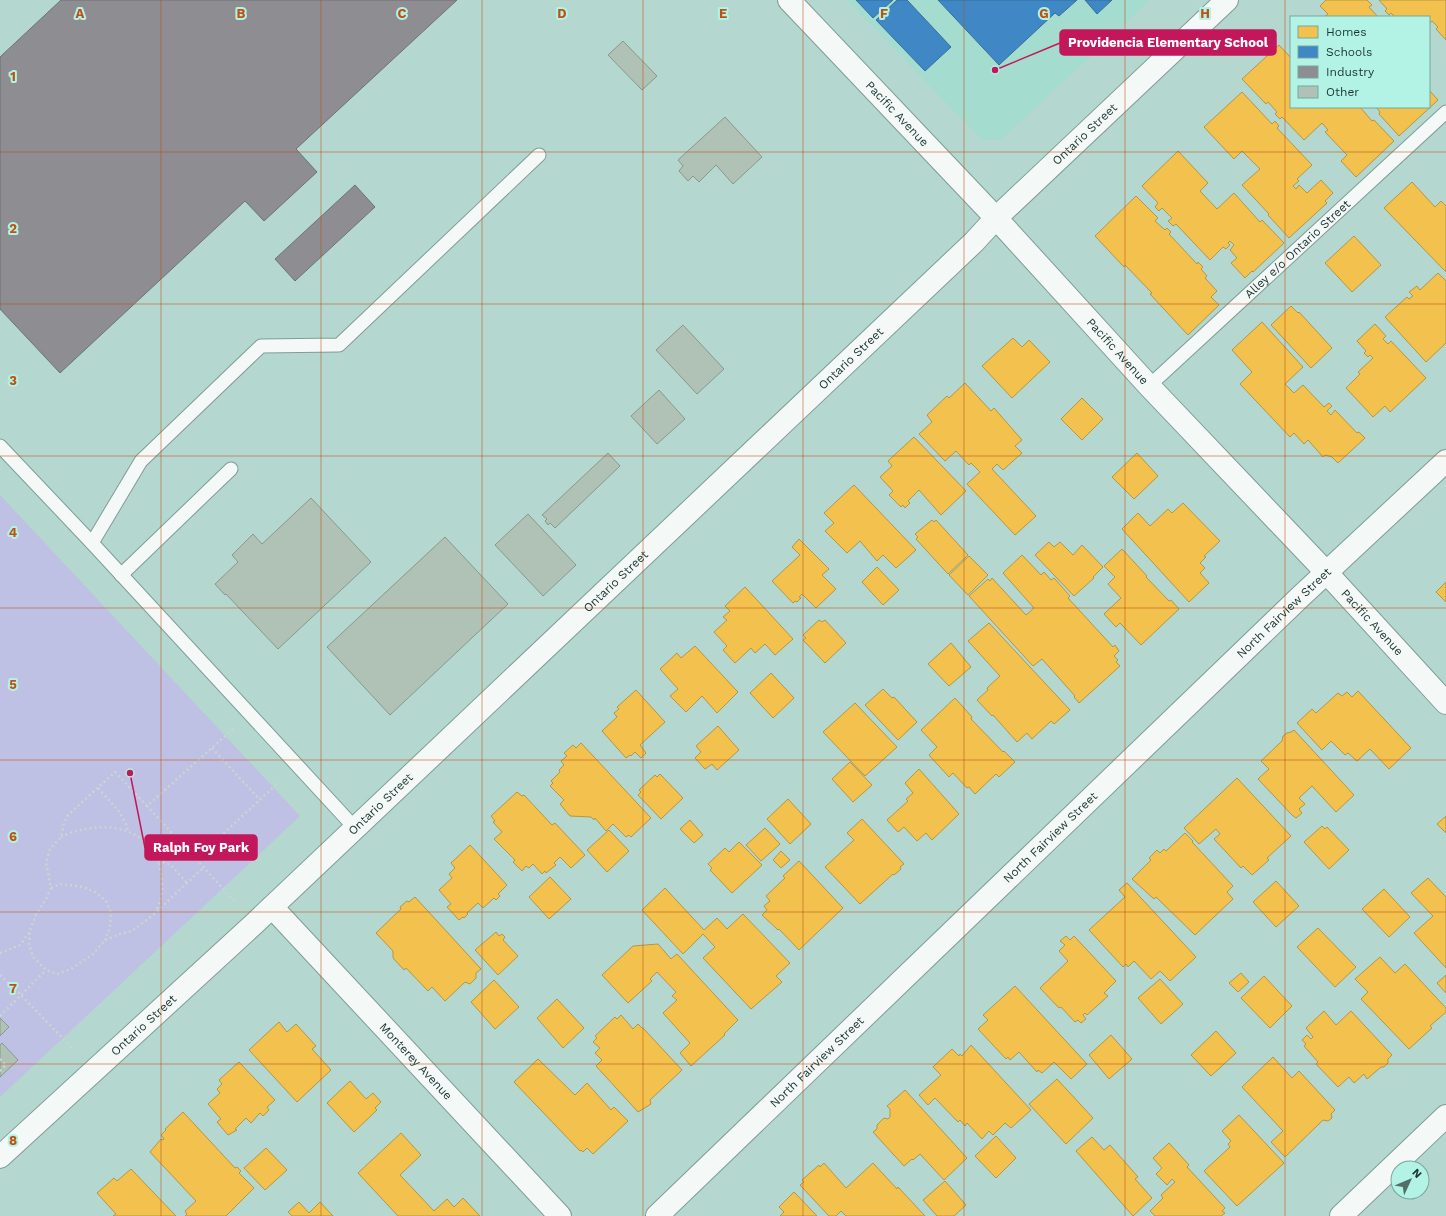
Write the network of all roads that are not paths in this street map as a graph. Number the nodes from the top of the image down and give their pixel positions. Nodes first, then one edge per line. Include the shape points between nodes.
1 (789, 0) edge
2 (1227, 0) edge
3 (1446, 112) edge
4 (539, 155) dead end
5 (996, 218) junction
6 (1149, 386) junction
7 (0, 446) edge
8 (1446, 461) edge
9 (231, 469) dead end
10 (92, 543) junction
11 (1326, 572) junction
12 (121, 575) junction
13 (1446, 703) edge
14 (355, 828) junction
15 (272, 907) junction
16 (1446, 1116) edge
17 (0, 1158) edge
18 (560, 1216) edge
19 (657, 1216) edge
20 (1341, 1216) edge

1 - 5 street, Pacific Avenue
2 - 5 street, Ontario Street
3 - 6 lane, Alley e/o Ontario Street
4 - 10 lane via 339,345 261,346 141,461
5 - 6 street, Pacific Avenue
5 - 14 street, Ontario Street via 974,242
6 - 11 street, Pacific Avenue
7 - 10 lane
8 - 11 street, North Fairview Street
9 - 12 lane
10 - 12 lane
11 - 13 street, Pacific Avenue
11 - 19 street, North Fairview Street
12 - 14 lane
14 - 15 street, Ontario Street
15 - 17 street, Ontario Street
15 - 18 street, Monterey Avenue
16 - 20 street

